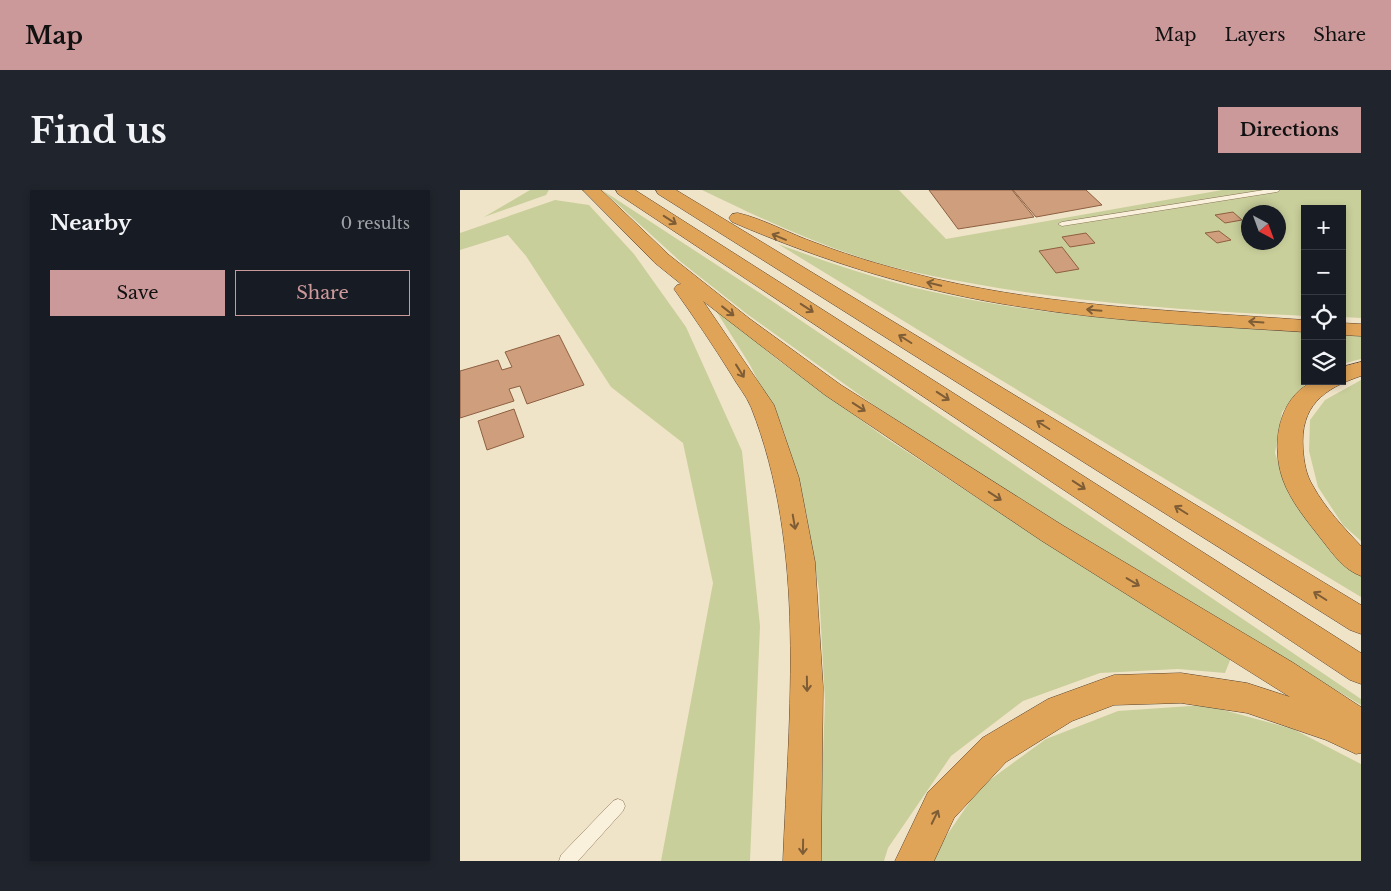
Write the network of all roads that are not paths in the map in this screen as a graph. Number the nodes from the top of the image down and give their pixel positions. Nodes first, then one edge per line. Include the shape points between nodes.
1 (591, 190) edge
2 (624, 190) edge
3 (664, 190) edge
4 (676, 190) edge
5 (1277, 190) edge
6 (1062, 224) dead end
7 (662, 260) junction
8 (1301, 326) edge
9 (1346, 328) edge
10 (1361, 330) edge
11 (1361, 369) edge
12 (1346, 374) edge
13 (1324, 385) edge
14 (1361, 564) edge
15 (1361, 621) edge
16 (1361, 670) edge
17 (1361, 726) edge
18 (1361, 740) edge
19 (618, 806) dead end
20 (567, 861) edge
21 (802, 861) edge
22 (914, 861) edge

1 - 7 highway
2 -> 16 highway
15 -> 3 highway
8 -> 4 highway via 1062,307 957,290 867,268 783,239
5 - 6 lane
7 -> 17 highway via 833,390 1052,533 1281,672
7 -> 21 highway via 717,335 762,405 786,478 801,562 807,687
9 - 10 highway
11 - 12 highway
13 - 14 highway via 1298,408 1290,440 1296,480 1318,516
22 -> 18 highway via 941,805 994,750 1060,710 1114,690 1181,688 1247,698 1335,727
19 - 20 lane

